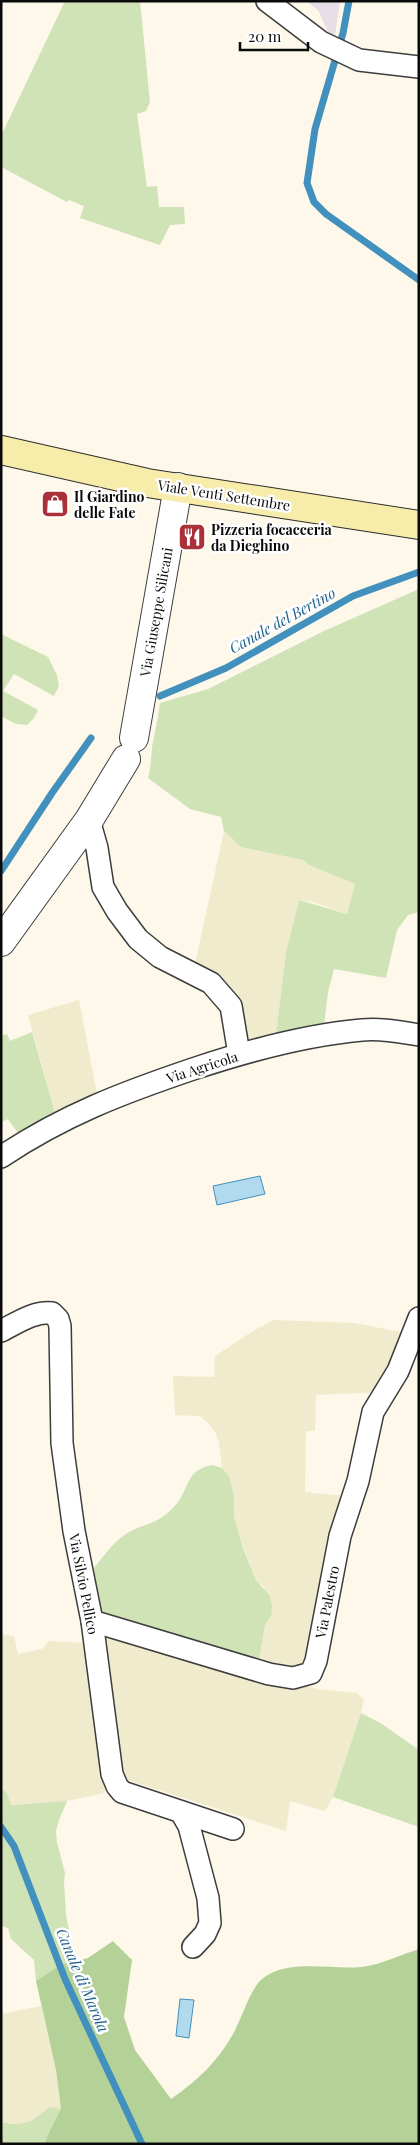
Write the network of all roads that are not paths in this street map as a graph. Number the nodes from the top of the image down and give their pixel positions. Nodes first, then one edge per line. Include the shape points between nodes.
1 (267, 1) edge
2 (419, 67) edge
3 (1, 450) edge
4 (178, 487) junction
5 (419, 525) edge
6 (89, 820) junction
7 (1, 942) edge
8 (419, 1035) edge
9 (239, 1054) junction
10 (1, 1157) edge
11 (419, 1318) edge
12 (1, 1331) edge
13 (92, 1621) junction
14 (181, 1812) junction
15 (234, 1829) dead end
16 (193, 1947) dead end

1 - 2 street via 322,42 359,60
3 - 4 main road, Viale Venti Settembre via 146,483
4 - 5 main road, Viale Venti Settembre
4 - 6 street, Via Giuseppe Silicani via 132,739
6 - 7 street, Via Giuseppe Silicani
6 - 9 street via 103,887 117,911 138,939 160,957 211,983 231,1006
8 - 9 street, Via Agricola via 363,1030
9 - 10 street, Via Agricola via 129,1091 64,1119
11 - 13 street, Via Palestro via 398,1372 373,1412 358,1481 340,1536 311,1673 293,1678 269,1674
12 - 13 street, Via Silvio Pellico via 43,1312 52,1313 58,1319 62,1443 74,1531
13 - 14 street, Via Silvio Pellico via 112,1774 117,1786 122,1792
14 - 15 street, Via Silvio Pellico
14 - 16 street via 189,1826 208,1898 210,1923

